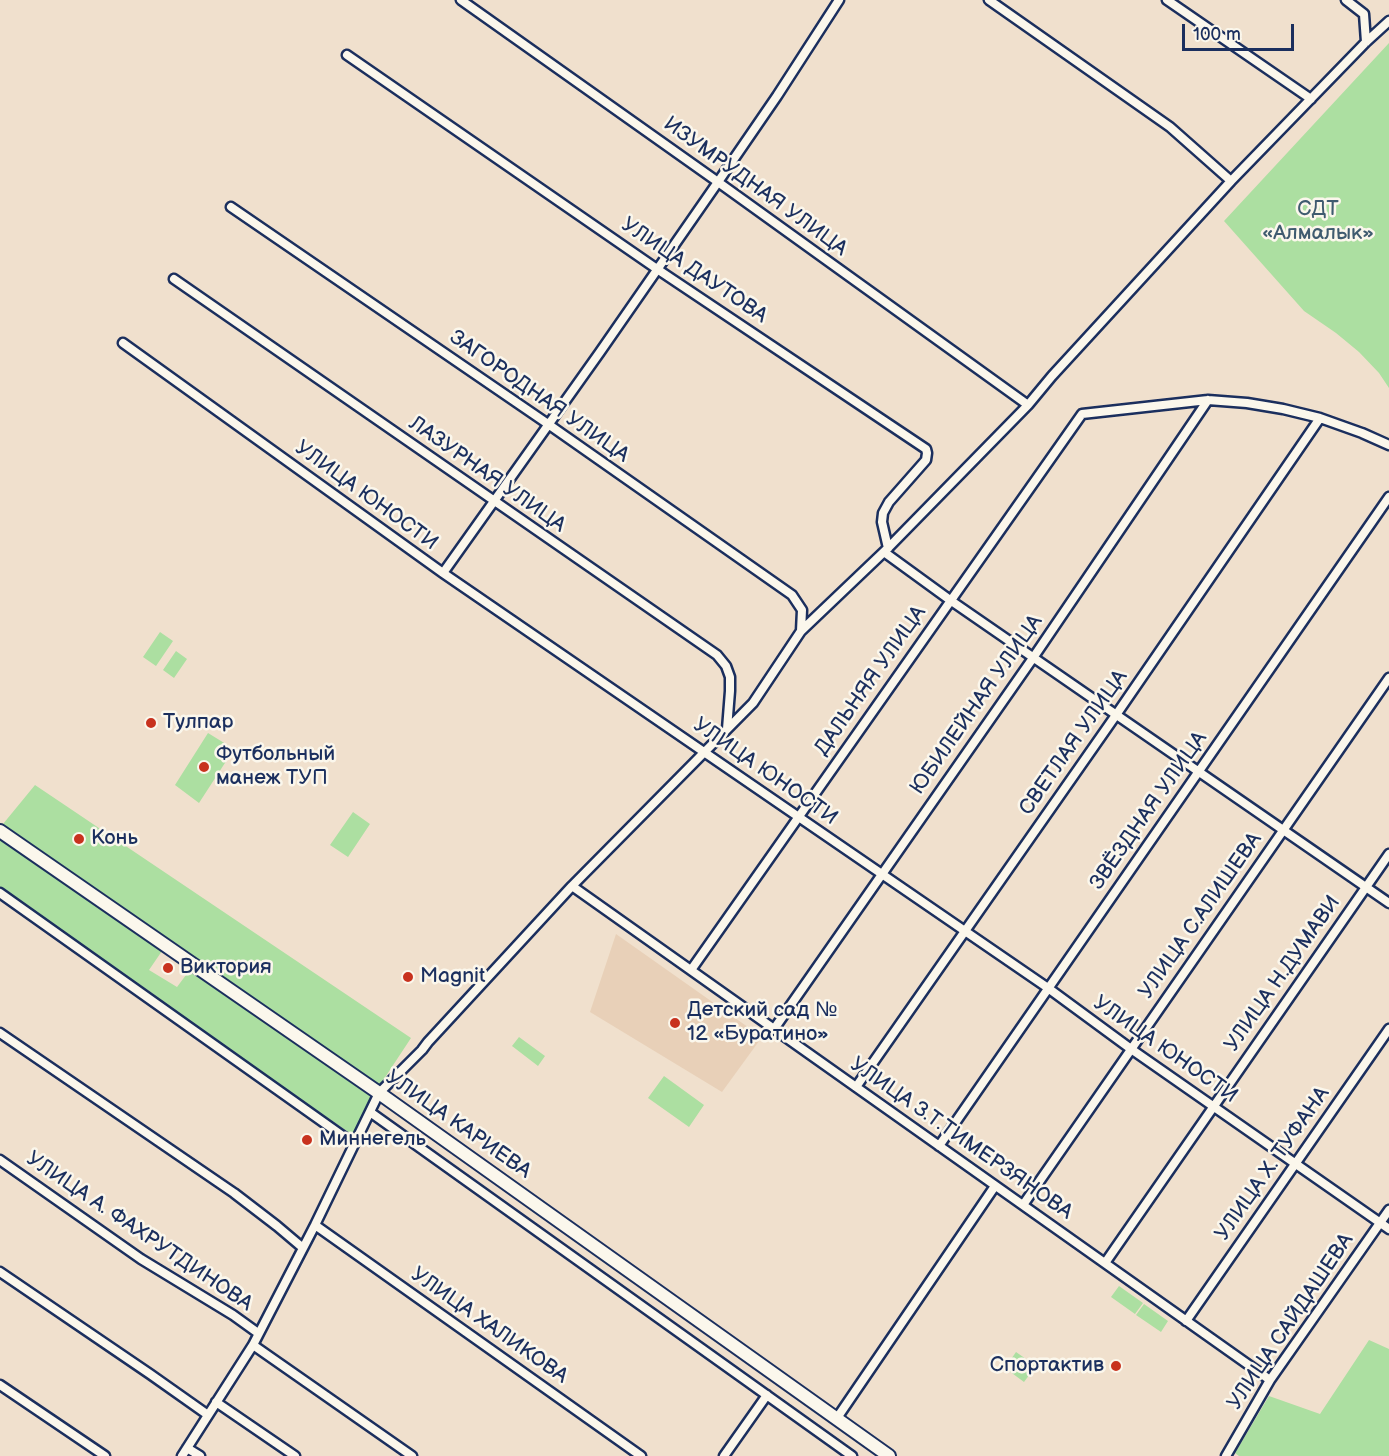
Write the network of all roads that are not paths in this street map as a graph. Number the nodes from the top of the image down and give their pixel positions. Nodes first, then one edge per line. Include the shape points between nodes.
1 (460, 0) edge
2 (839, 0) edge
3 (989, 0) edge
4 (1167, 0) edge
5 (1346, 0) edge
6 (1389, 21) edge
7 (1366, 42) junction
8 (347, 55) dead end
9 (1311, 99) junction
10 (1231, 181) junction
11 (718, 182) junction
12 (231, 207) dead end
13 (657, 269) junction
14 (174, 279) dead end
15 (123, 343) dead end
16 (1208, 400) junction
17 (1028, 405) junction
18 (1320, 418) junction
19 (548, 424) junction
20 (1389, 445) edge
21 (1389, 497) edge
22 (494, 501) junction
23 (886, 550) junction
24 (443, 573) junction
25 (950, 600) junction
26 (801, 631) junction
27 (1033, 658) junction
28 (1389, 678) edge
29 (1116, 715) junction
30 (727, 729) junction
31 (704, 752) junction
32 (1199, 771) junction
33 (797, 817) junction
34 (1284, 830) junction
35 (0, 831) edge
36 (1389, 854) edge
37 (881, 874) junction
38 (572, 886) junction
39 (1366, 887) junction
40 (0, 893) edge
41 (1389, 903) edge
42 (964, 930) junction
43 (691, 970) junction
44 (1048, 988) junction
45 (774, 1029) junction
46 (1389, 1029) edge
47 (0, 1033) edge
48 (1131, 1049) junction
49 (855, 1087) junction
50 (379, 1093) junction
51 (1214, 1107) junction
52 (370, 1112) junction
53 (354, 1144) junction
54 (939, 1146) junction
55 (0, 1160) edge
56 (1295, 1164) junction
57 (995, 1186) junction
58 (1023, 1205) junction
59 (1389, 1210) edge
60 (1380, 1222) junction
61 (315, 1225) junction
62 (1389, 1228) edge
63 (303, 1248) junction
64 (1105, 1263) junction
65 (0, 1272) edge
66 (1186, 1321) junction
67 (258, 1333) junction
68 (253, 1345) junction
69 (1270, 1380) junction
70 (0, 1384) edge
71 (767, 1395) junction
72 (216, 1402) junction
73 (208, 1415) junction
74 (837, 1418) junction
75 (187, 1448) junction
76 (105, 1456) edge
77 (182, 1456) edge
78 (200, 1456) edge
79 (295, 1456) edge
80 (412, 1456) edge
81 (641, 1456) edge
82 (724, 1456) edge
83 (852, 1456) edge
84 (890, 1456) edge
85 (1226, 1456) edge

1 - 11 street, ИЗУМРУДНАЯ УЛИЦА
2 - 11 street
3 - 10 street via 1170,127
4 - 9 street
5 - 7 street via 1364,14
6 - 7 street
7 - 9 street
8 - 13 street, УЛИЦА ДАУТОВА
9 - 10 street
10 - 17 street
11 - 13 street
11 - 17 street, ИЗУМРУДНАЯ УЛИЦА
12 - 19 street, ЗАГОРОДНАЯ УЛИЦА
13 - 19 street
13 - 23 street, УЛИЦА ДАУТОВА via 926,449 926,460 883,513
14 - 22 street, ЛАЗУРНАЯ УЛИЦА
15 - 24 street, УЛИЦА ЮНОСТИ
16 - 18 street via 1247,403
16 - 25 street, ДАЛЬНЯЯ УЛИЦА via 1082,414
16 - 27 street, ЮБИЛЕЙНАЯ УЛИЦА
17 - 23 street
18 - 20 street
18 - 29 street, СВЕТЛАЯ УЛИЦА
19 - 22 street
19 - 26 street, ЗАГОРОДНАЯ УЛИЦА via 792,594 802,610
21 - 32 street, ЗВЁЗДНАЯ УЛИЦА
22 - 24 street
22 - 30 street, ЛАЗУРНАЯ УЛИЦА via 717,656 730,677
23 - 25 street
23 - 26 street
24 - 31 street, УЛИЦА ЮНОСТИ
25 - 27 street
25 - 33 street, ДАЛЬНЯЯ УЛИЦА
26 - 30 street via 753,703
27 - 29 street
27 - 37 street, ЮБИЛЕЙНАЯ УЛИЦА
28 - 34 street, УЛИЦА С.АЛИШЕВА
29 - 32 street
29 - 42 street, СВЕТЛАЯ УЛИЦА
30 - 31 street
31 - 33 street, УЛИЦА ЮНОСТИ
31 - 38 street
32 - 34 street
32 - 44 street, ЗВЁЗДНАЯ УЛИЦА
33 - 37 street, УЛИЦА ЮНОСТИ
33 - 43 street, ДАЛЬНЯЯ УЛИЦА
34 - 39 street
34 - 48 street, УЛИЦА С.АЛИШЕВА
35 - 50 main road, УЛИЦА КАРИЕВА
36 - 39 street, УЛИЦА Н.ДУМАВИ
37 - 42 street, УЛИЦА ЮНОСТИ
37 - 45 street, ЮБИЛЕЙНАЯ УЛИЦА
38 - 43 street, УЛИЦА З.Т.ТИМЕРЗЯНОВА
38 - 50 street
39 - 41 street
39 - 51 street, УЛИЦА Н.ДУМАВИ
40 - 53 street
42 - 44 street, УЛИЦА ЮНОСТИ
42 - 49 street, СВЕТЛАЯ УЛИЦА
43 - 45 street, УЛИЦА З.Т.ТИМЕРЗЯНОВА
44 - 48 street, УЛИЦА ЮНОСТИ
44 - 54 street, ЗВЁЗДНАЯ УЛИЦА
45 - 49 street, УЛИЦА З.Т.ТИМЕРЗЯНОВА
46 - 56 street, УЛИЦА Х. ТУФАНА
47 - 63 street via 234,1193
48 - 51 street, УЛИЦА ЮНОСТИ
48 - 58 street, УЛИЦА С.АЛИШЕВА
49 - 54 street, УЛИЦА З.Т.ТИМЕРЗЯНОВА
50 - 52 street
50 - 74 main road, УЛИЦА КАРИЕВА
51 - 56 street, УЛИЦА ЮНОСТИ
51 - 64 street, УЛИЦА Н.ДУМАВИ
52 - 53 street
52 - 71 street
53 - 61 street
54 - 57 street, УЛИЦА З.Т.ТИМЕРЗЯНОВА
55 - 67 street, УЛИЦА А. ФАХРУТДИНОВА via 141,1259
56 - 60 street, УЛИЦА ЮНОСТИ
56 - 66 street, УЛИЦА Х. ТУФАНА
57 - 58 street, УЛИЦА З.Т.ТИМЕРЗЯНОВА
57 - 74 street
58 - 64 street, УЛИЦА З.Т.ТИМЕРЗЯНОВА
59 - 60 street, УЛИЦА САЙДАШЕВА
60 - 62 street, УЛИЦА ЮНОСТИ
60 - 69 street, УЛИЦА САЙДАШЕВА
61 - 63 street
61 - 81 street, УЛИЦА ХАЛИКОВА
63 - 67 street
64 - 66 street, УЛИЦА З.Т.ТИМЕРЗЯНОВА
65 - 73 street
66 - 69 street, УЛИЦА З.Т.ТИМЕРЗЯНОВА
67 - 68 street
68 - 72 street
68 - 80 street, УЛИЦА А. ФАХРУТДИНОВА
69 - 85 street, УЛИЦА САЙДАШЕВА
70 - 76 street
71 - 82 street
71 - 83 street
72 - 73 street
72 - 79 street
73 - 75 street
74 - 84 main road, УЛИЦА КАРИЕВА
75 - 77 street
75 - 78 street

